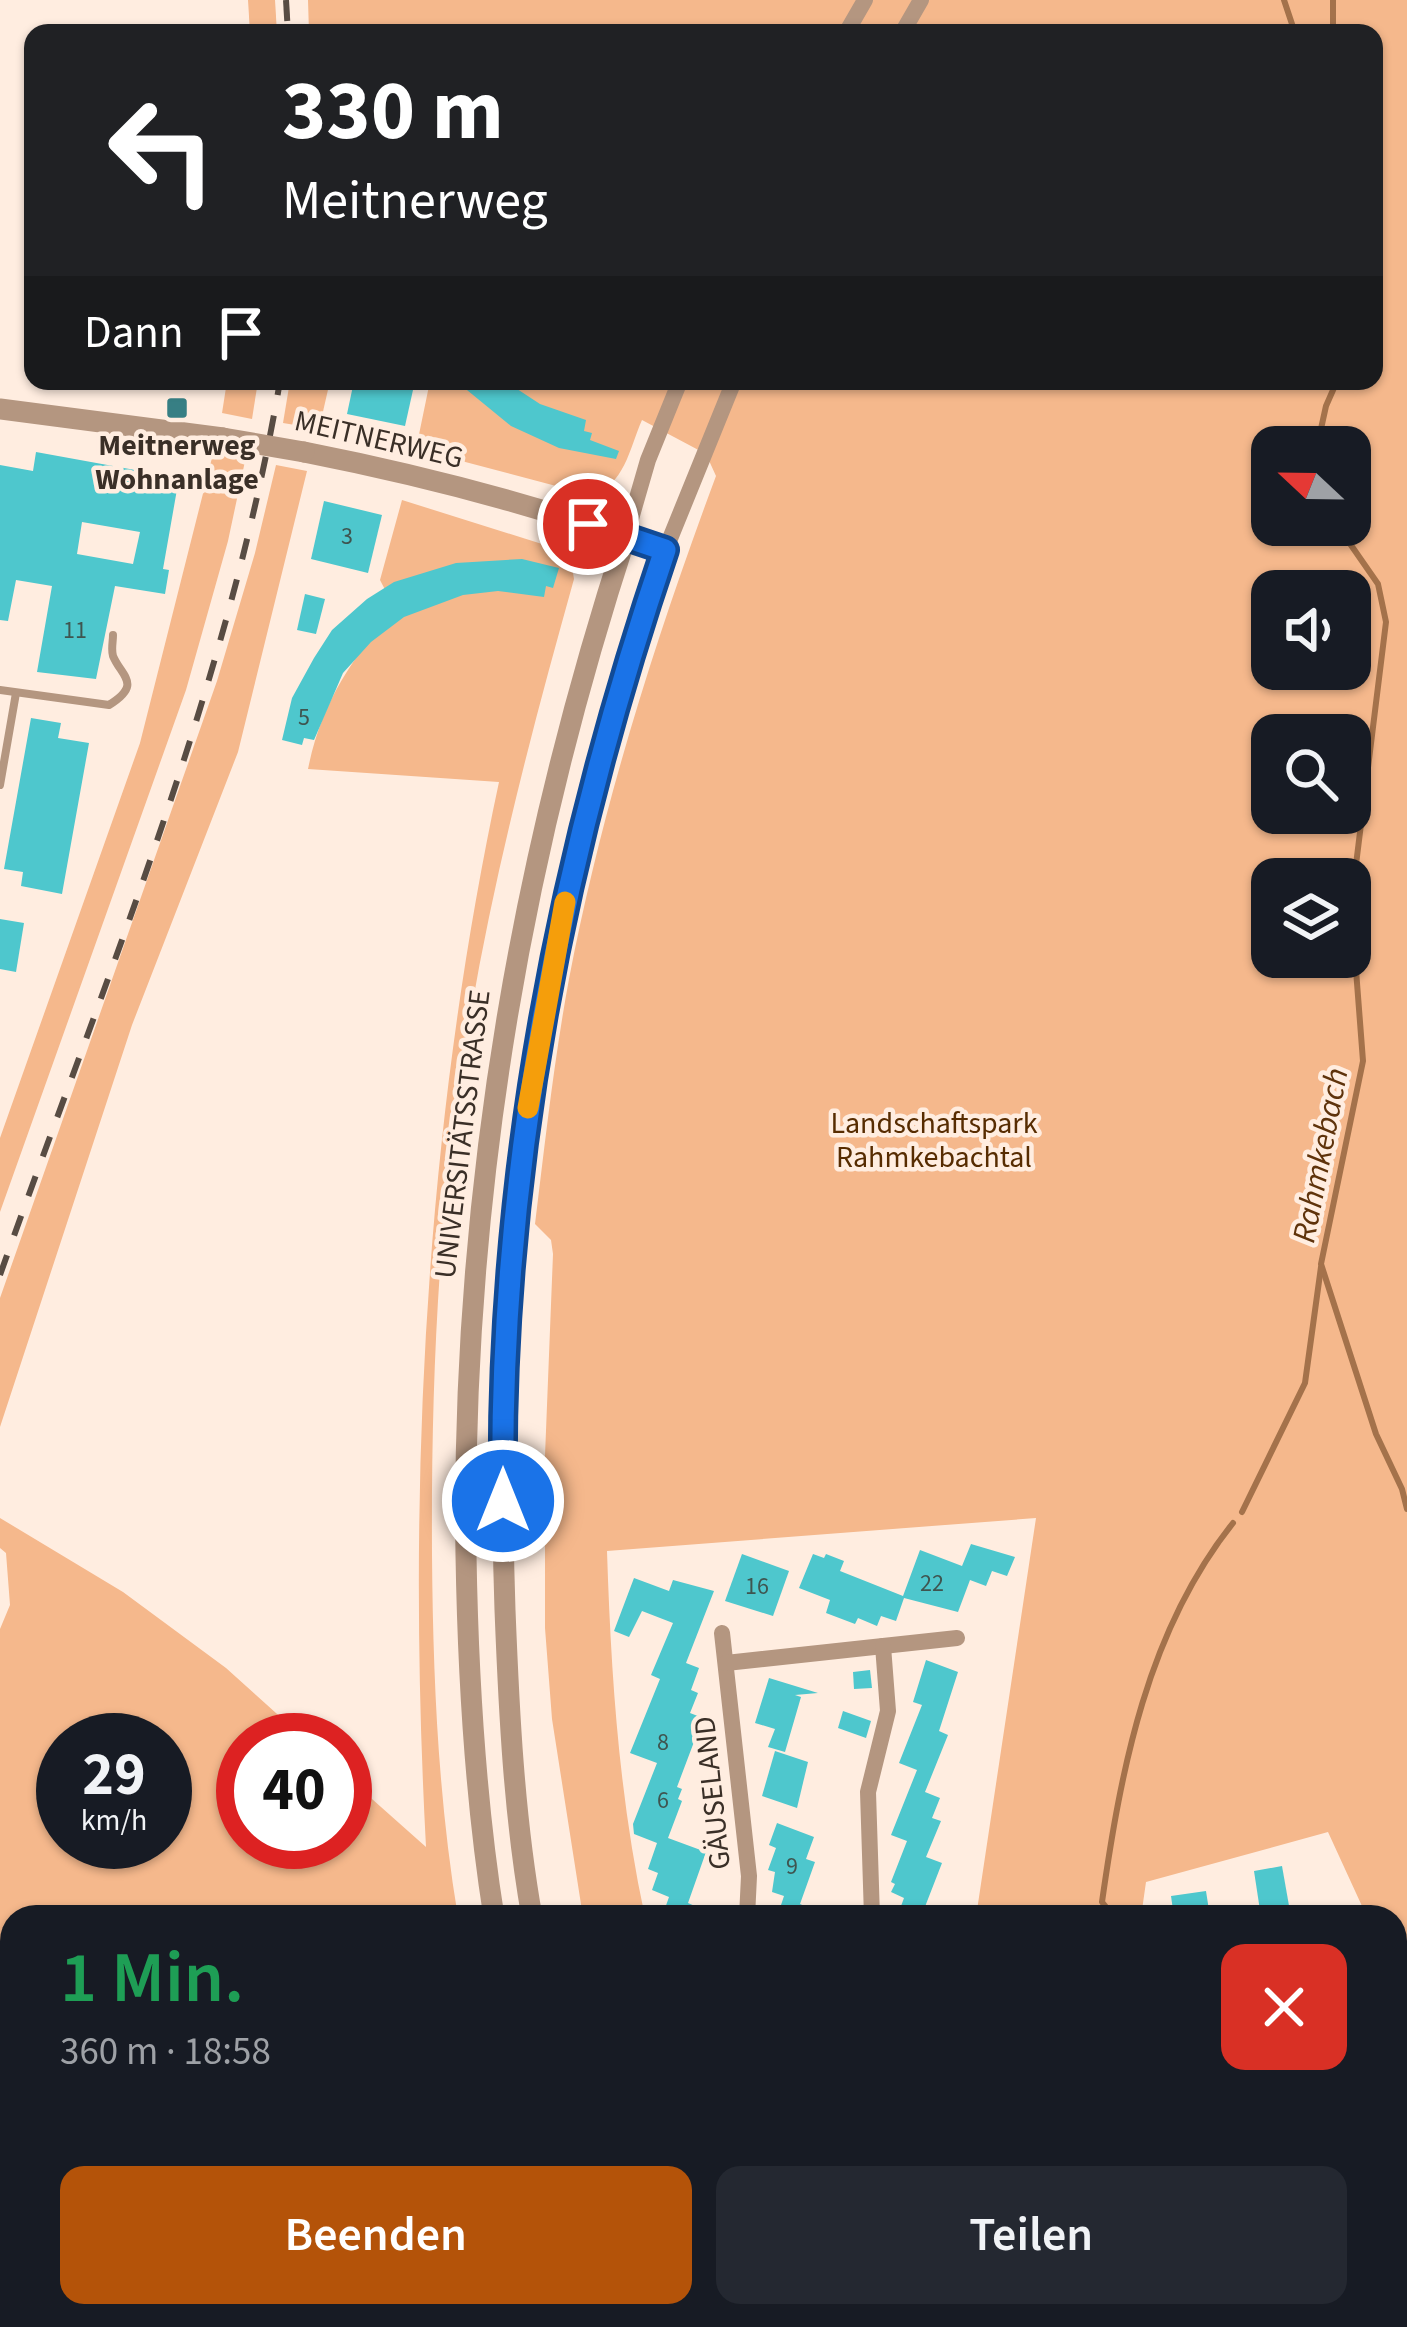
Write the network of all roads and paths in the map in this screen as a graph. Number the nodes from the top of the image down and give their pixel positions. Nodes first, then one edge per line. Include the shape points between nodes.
1 (676, 390) edge
2 (730, 390) edge
3 (0, 409) edge
4 (626, 536) junction
5 (665, 550) junction
6 (113, 635) dead end
7 (0, 690) edge
8 (16, 693) junction
9 (0, 785) edge
10 (722, 1633) dead end
11 (957, 1638) dead end
12 (884, 1646) junction
13 (726, 1664) junction
14 (493, 1905) edge
15 (531, 1905) edge
16 (747, 1905) edge
17 (872, 1905) edge

1 - 4 street, UNIVERSITÄTSSTRASSE
2 - 5 street, UNIVERSITÄTSSTRASSE
3 - 4 street, MEITNERWEG, bridge via 304,452
4 - 5 street, MEITNERWEG
4 - 14 street, UNIVERSITÄTSSTRASSE via 572,709 525,910 476,1242 466,1406 467,1617
5 - 15 street, UNIVERSITÄTSSTRASSE via 566,897 515,1221 504,1574
6 - 8 lane via 113,656 127,679 116,701 86,705
7 - 8 lane
8 - 9 lane
10 - 13 street, GÄUSELAND
11 - 12 street
12 - 13 street
12 - 17 street via 887,1711 868,1792
13 - 16 street, GÄUSELAND

